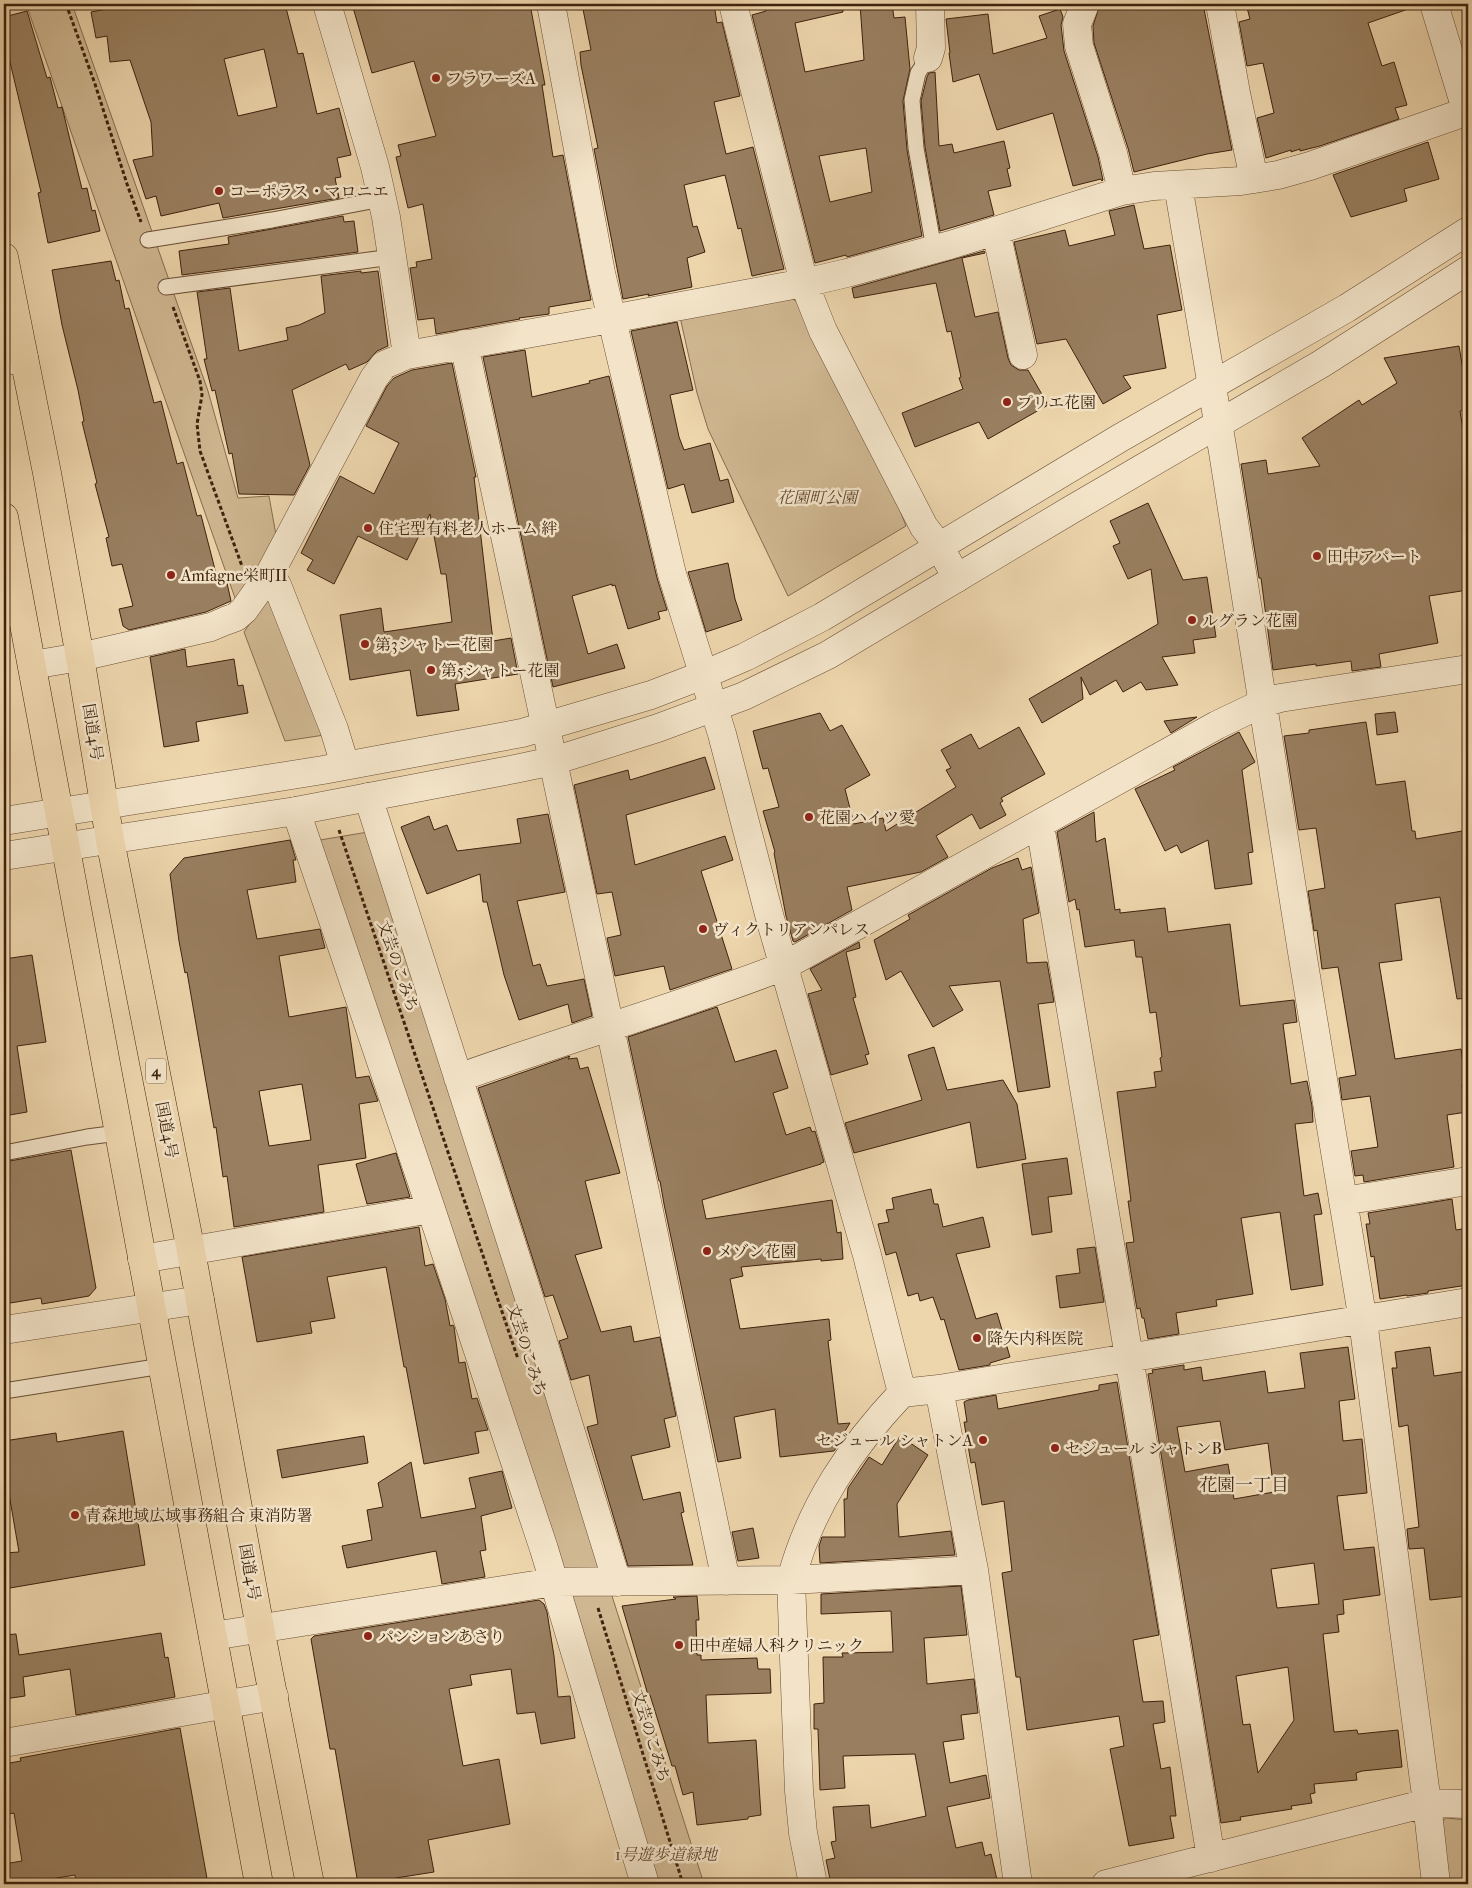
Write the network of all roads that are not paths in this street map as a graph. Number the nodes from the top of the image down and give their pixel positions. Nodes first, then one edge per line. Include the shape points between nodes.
1 (327, 4) edge
2 (551, 4) edge
3 (733, 4) edge
4 (930, 4) edge
5 (1085, 4) edge
6 (1220, 4) edge
7 (1434, 4) edge
8 (928, 58) joint
9 (1468, 113) edge
10 (1254, 179) junction
11 (1178, 185) junction
12 (1122, 191) junction
13 (382, 199) junction
14 (996, 231) junction
15 (1468, 231) edge
16 (148, 240) dead end
17 (934, 249) junction
18 (4, 257) edge
19 (392, 257) junction
20 (1468, 270) edge
21 (804, 283) junction
22 (166, 287) dead end
23 (611, 320) junction
24 (464, 344) junction
25 (407, 355) junction
26 (1023, 355) dead end
27 (14, 359) edge
28 (1211, 385) junction
29 (1218, 424) junction
30 (4, 518) edge
31 (939, 546) junction
32 (269, 575) junction
33 (957, 578) junction
34 (80, 657) junction
35 (32, 666) junction
36 (1468, 669) edge
37 (703, 675) junction
38 (1263, 704) junction
39 (714, 708) junction
40 (544, 727) junction
41 (553, 761) junction
42 (345, 765) junction
43 (368, 797) junction
44 (104, 805) junction
45 (296, 811) junction
46 (60, 812) junction
47 (4, 821) edge
48 (1040, 825) junction
49 (110, 840) junction
50 (66, 847) junction
51 (4, 856) edge
52 (784, 966) junction
53 (609, 1027) junction
54 (458, 1078) junction
55 (118, 1133) junction
56 (4, 1153) edge
57 (1468, 1181) edge
58 (1343, 1201) junction
59 (432, 1209) junction
60 (191, 1251) junction
61 (142, 1260) junction
62 (200, 1300) junction
63 (1468, 1302) edge
64 (151, 1308) junction
65 (1363, 1320) junction
66 (4, 1330) edge
67 (1129, 1357) junction
68 (162, 1366) junction
69 (939, 1389) junction
70 (4, 1391) edge
71 (902, 1393) junction
72 (974, 1570) junction
73 (791, 1580) junction
74 (726, 1581) junction
75 (554, 1582) junction
76 (617, 1582) junction
77 (260, 1628) junction
78 (213, 1636) junction
79 (274, 1696) junction
80 (226, 1706) junction
81 (4, 1743) edge
82 (1427, 1803) junction
83 (1468, 1804) edge
84 (1211, 1858) junction
85 (260, 1884) edge
86 (310, 1884) edge
87 (645, 1884) edge
88 (813, 1884) edge
89 (1018, 1884) edge
90 (1106, 1884) edge
91 (1436, 1884) edge

1 - 13 street
2 - 23 street
3 - 21 street
4 - 8 street via 931,48
5 - 12 street via 1077,24 1079,46
6 - 10 street
7 - 9 street
8 - 17 lane via 918,73 912,100 916,148
9 - 10 street via 1310,166
10 - 11 street
11 - 12 street
11 - 28 street
12 - 14 street
13 - 16 lane
13 - 19 street
14 - 17 street
14 - 26 street
15 - 28 street via 1347,308
17 - 21 street
18 - 27 highway, 国道4号 / 4
19 - 22 lane
19 - 25 street
20 - 29 street via 1321,364
21 - 23 street
21 - 31 street via 823,331 924,527
23 - 24 street
23 - 37 street via 672,574
24 - 25 street
24 - 40 street
25 - 32 street via 384,365 374,378
27 - 34 highway, 国道4号 / 4
28 - 29 street
28 - 31 street
29 - 33 street
29 - 38 street
30 - 35 highway
31 - 33 street
31 - 37 street via 822,616
32 - 34 street via 236,617
32 - 42 street via 277,585
33 - 39 street via 828,655
34 - 35 street
34 - 44 highway, 国道4号 / 4
35 - 46 highway
36 - 38 street via 1280,698
37 - 39 street
37 - 40 street
38 - 48 street via 1217,726
38 - 58 street
39 - 41 street
39 - 52 street
40 - 41 street
40 - 42 street
41 - 43 street
41 - 53 street
42 - 44 street
43 - 45 street
43 - 54 street
44 - 46 street
44 - 49 highway, 国道4号 / 4
45 - 49 street
45 - 59 street
46 - 47 street
46 - 50 highway
48 - 52 street
48 - 67 street
49 - 50 street
49 - 60 highway, 国道4号 / 4
50 - 51 street
50 - 55 highway
52 - 53 street
52 - 71 street via 867,1256
53 - 54 street
53 - 74 street
54 - 76 street
55 - 56 lane
55 - 61 highway
57 - 58 street
58 - 65 street
59 - 60 street
59 - 75 street
60 - 61 street
60 - 62 highway, 国道4号 / 4
61 - 64 highway
62 - 64 street
62 - 77 highway, 国道4号 / 4
63 - 65 street
64 - 66 street
64 - 68 highway
65 - 67 street
65 - 82 street
67 - 69 street
67 - 84 street
68 - 70 lane
68 - 78 highway
69 - 71 street
69 - 72 street
71 - 73 street via 871,1426 831,1485 798,1552
72 - 73 street
72 - 89 street
73 - 74 street
73 - 88 street via 798,1791
74 - 76 street
75 - 76 street
75 - 77 street
75 - 87 street
77 - 78 street
77 - 79 highway, 国道4号 / 4
78 - 80 highway
79 - 80 street
79 - 86 highway, 国道4号 / 4
80 - 81 street
80 - 85 highway
82 - 83 street
82 - 84 street
82 - 91 street
84 - 90 street

